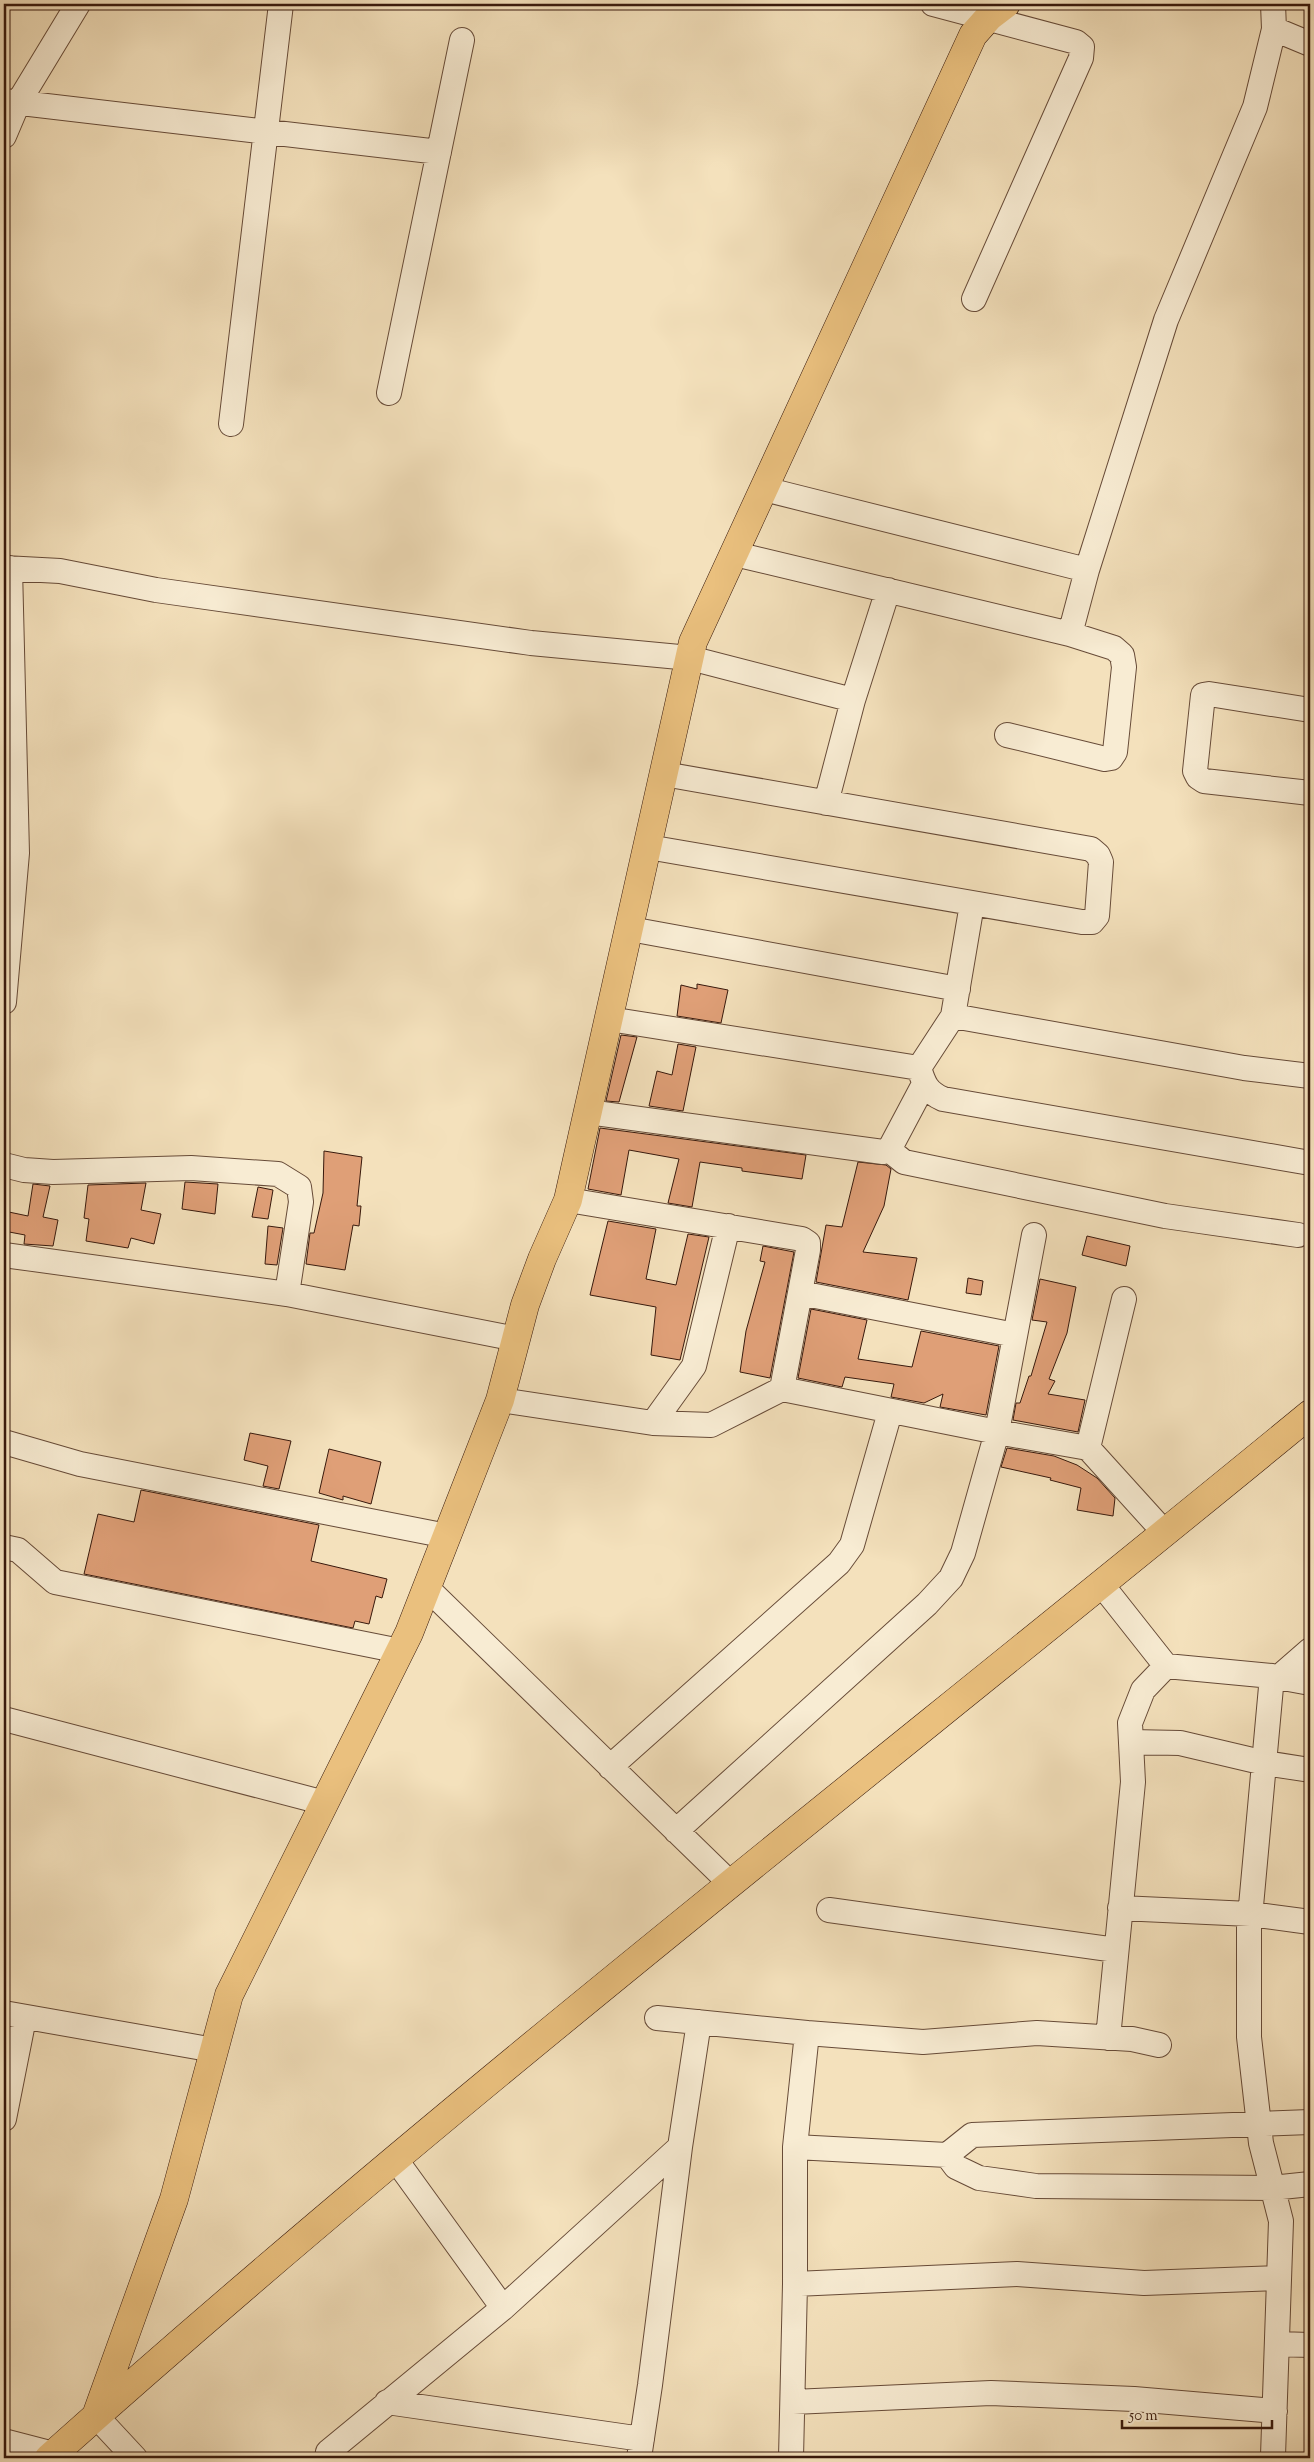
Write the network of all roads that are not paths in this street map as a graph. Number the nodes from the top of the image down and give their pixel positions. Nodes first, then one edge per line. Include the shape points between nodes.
1 (78, 4) edge
2 (281, 4) edge
3 (933, 4) edge
4 (1273, 4) edge
5 (998, 10) edge
6 (1274, 29) junction
7 (462, 40) dead end
8 (1310, 44) edge
9 (11, 102) edge
10 (266, 132) junction
11 (4, 136) edge
12 (439, 152) junction
13 (974, 299) dead end
14 (389, 394) dead end
15 (231, 424) dead end
16 (764, 489) junction
17 (735, 554) junction
18 (7, 568) edge
19 (1087, 570) junction
20 (888, 590) junction
21 (1070, 634) junction
22 (690, 658) junction
23 (853, 700) junction
24 (1310, 710) edge
25 (1007, 734) dead end
26 (664, 774) junction
27 (1310, 793) edge
28 (826, 803) junction
29 (648, 847) junction
30 (10, 852) edge
31 (972, 904) junction
32 (630, 929) junction
33 (958, 990) junction
34 (4, 1002) edge
35 (953, 1016) junction
36 (609, 1018) junction
37 (922, 1076) junction
38 (1310, 1076) edge
39 (588, 1112) junction
40 (889, 1150) junction
41 (1310, 1164) edge
42 (4, 1165) edge
43 (568, 1200) junction
44 (728, 1226) junction
45 (1034, 1235) dead end
46 (1298, 1235) dead end
47 (4, 1255) edge
48 (800, 1293) junction
49 (287, 1294) junction
50 (1124, 1300) dead end
51 (1016, 1335) junction
52 (516, 1339) junction
53 (782, 1389) junction
54 (500, 1400) junction
55 (890, 1412) junction
56 (1310, 1414) edge
57 (653, 1424) junction
58 (997, 1432) junction
59 (4, 1442) edge
60 (1088, 1448) junction
61 (1165, 1533) junction
62 (447, 1536) junction
63 (4, 1547) edge
64 (1102, 1585) junction
65 (427, 1588) junction
66 (1146, 1640) junction
67 (1310, 1650) edge
68 (400, 1651) junction
69 (1166, 1666) junction
70 (1275, 1677) junction
71 (1310, 1682) edge
72 (1143, 1690) junction
73 (4, 1719) edge
74 (1131, 1742) junction
75 (1265, 1763) junction
76 (610, 1767) junction
77 (1310, 1770) edge
78 (325, 1803) junction
79 (676, 1831) junction
80 (730, 1883) junction
81 (1120, 1908) junction
82 (829, 1910) dead end
83 (1250, 1914) junction
84 (1310, 1922) edge
85 (1116, 1950) junction
86 (14, 2016) edge
87 (657, 2018) dead end
88 (699, 2022) junction
89 (807, 2033) junction
90 (1108, 2038) junction
91 (1159, 2044) dead end
92 (214, 2050) junction
93 (4, 2119) edge
94 (1310, 2122) edge
95 (1260, 2124) junction
96 (795, 2147) junction
97 (680, 2148) junction
98 (947, 2156) junction
99 (396, 2160) junction
100 (1310, 2184) edge
101 (1272, 2188) junction
102 (1279, 2278) junction
103 (795, 2284) junction
104 (503, 2308) junction
105 (1277, 2344) junction
106 (1310, 2345) edge
107 (387, 2402) junction
108 (793, 2402) junction
109 (1275, 2411) junction
110 (96, 2416) junction
111 (4, 2441) edge
112 (640, 2449) edge
113 (51, 2456) edge
114 (1273, 2456) dead end
115 (135, 2458) edge
116 (328, 2458) edge
117 (791, 2458) edge

1 - 9 street
2 - 10 street
3 - 5 street
4 - 6 street
5 - 13 street via 1082,47 1081,58
5 - 16 main road via 973,35
6 - 8 street
6 - 19 street via 1255,107 1166,320
7 - 12 street
9 - 10 street
9 - 11 street
10 - 12 street
10 - 15 street
12 - 14 street
16 - 17 main road
16 - 19 street
17 - 20 street
17 - 22 main road via 693,642
18 - 22 street via 60,571 156,590 512,640
18 - 30 street
19 - 21 street
20 - 21 street
20 - 23 street
21 - 25 street via 1114,648 1122,655 1124,667 1115,752 1111,758 1105,759
22 - 23 street
22 - 26 main road
23 - 28 street
24 - 27 street via 1209,694 1204,696 1195,771 1204,781
26 - 28 street
26 - 29 main road
28 - 31 street via 1091,849 1101,862 1097,916 1092,922
29 - 31 street
29 - 32 main road
30 - 34 street
31 - 33 street
32 - 33 street
32 - 36 main road
33 - 35 street
35 - 37 street
35 - 38 street via 1244,1068
36 - 37 street
36 - 39 main road
37 - 40 street
37 - 41 street via 931,1094 943,1099
39 - 40 street via 883,1152
39 - 43 main road
40 - 46 street via 904,1162 1165,1216
42 - 49 street via 53,1172 191,1168 278,1174 299,1187 301,1202
43 - 44 street
43 - 52 main road via 542,1259
44 - 48 street via 802,1239 808,1243
44 - 57 street via 694,1366
45 - 51 street
47 - 49 street
48 - 51 street
48 - 53 street
49 - 52 street
50 - 60 street
51 - 58 street
52 - 54 main road
53 - 55 street
53 - 57 street via 711,1425
54 - 57 street
54 - 62 main road
55 - 58 street
55 - 76 street via 852,1545 839,1562
56 - 61 main road
58 - 60 street
58 - 79 street via 963,1553 951,1578 928,1604
59 - 62 street via 80,1464
60 - 61 street
61 - 64 main road
62 - 65 main road
63 - 68 street via 18,1550 56,1582
64 - 66 street
64 - 80 main road
65 - 68 main road
65 - 76 street
66 - 69 street
66 - 72 street
67 - 70 street
68 - 78 main road
69 - 70 street
69 - 72 street
70 - 71 street
70 - 75 street
72 - 74 street via 1130,1723
73 - 78 street
74 - 75 street via 1180,1742
74 - 81 street via 1134,1782
75 - 77 street
75 - 83 street
76 - 79 street
78 - 92 main road via 229,1995
79 - 80 street
80 - 99 main road
81 - 83 street
81 - 85 street
82 - 85 street
83 - 84 street
83 - 95 street via 1249,2037
85 - 90 street
86 - 92 street
86 - 93 street
87 - 88 street
88 - 89 street
88 - 97 street
89 - 90 street via 923,2042 1037,2033
89 - 96 street
90 - 91 street
92 - 110 main road via 174,2199
94 - 95 street
95 - 98 street via 972,2135
95 - 101 street via 1261,2144
96 - 98 street
96 - 103 street
97 - 104 street
97 - 112 street
98 - 101 street via 956,2166 979,2178 1036,2186
99 - 104 street
99 - 110 main road
100 - 101 street
101 - 102 street via 1281,2221
102 - 103 street via 1144,2283 1017,2274
102 - 105 street
103 - 108 street
104 - 107 street
105 - 106 street
105 - 109 street
107 - 112 street
107 - 116 street via 328,2452
108 - 109 street via 991,2393 1134,2399
108 - 117 street
109 - 114 street
110 - 113 main road
110 - 115 street
111 - 113 street

